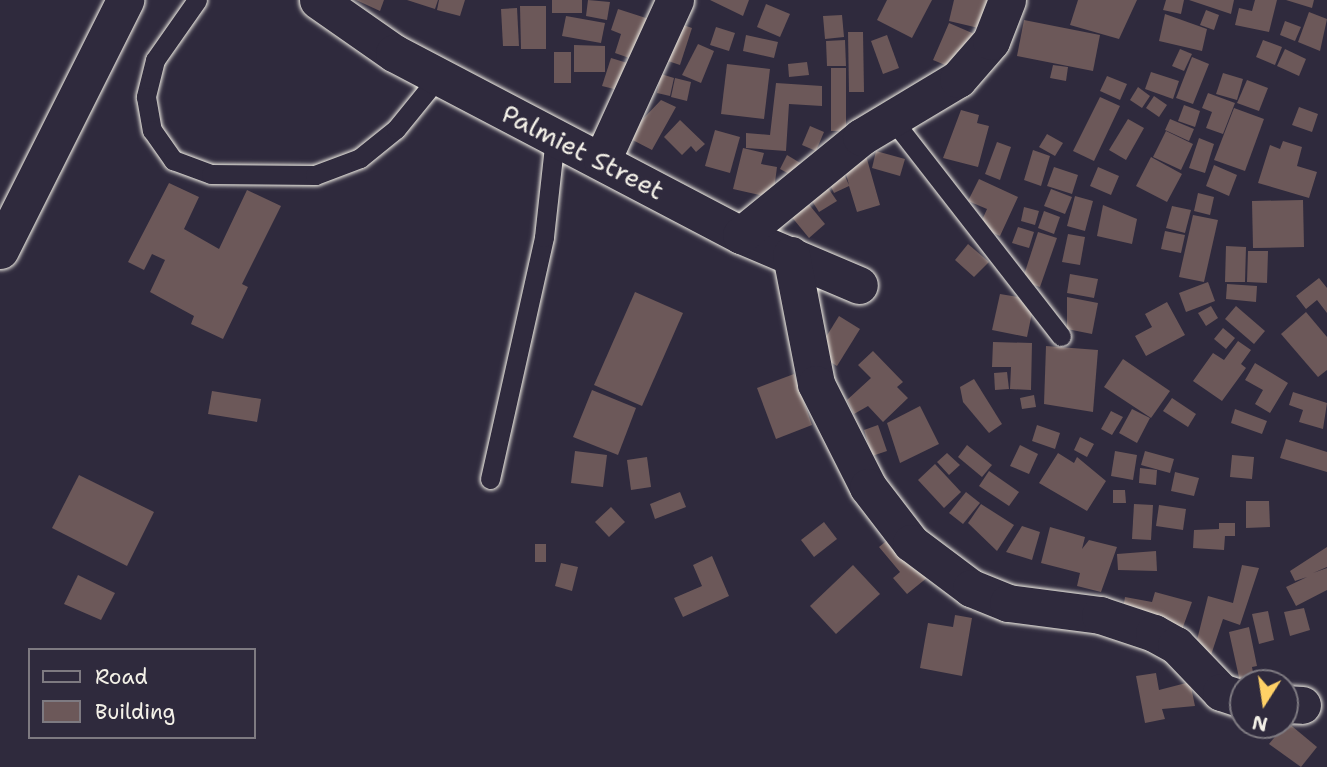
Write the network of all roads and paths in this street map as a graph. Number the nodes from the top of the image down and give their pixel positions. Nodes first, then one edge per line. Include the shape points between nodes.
1 (125, 0) edge
2 (197, 0) edge
3 (318, 0) edge
4 (675, 0) edge
5 (1007, 0) edge
6 (439, 76) junction
7 (892, 119) junction
8 (555, 137) junction
9 (602, 160) junction
10 (741, 235) junction
11 (0, 250) edge
12 (791, 255) junction
13 (859, 285) dead end
14 (1061, 336) dead end
15 (490, 479) dead end
16 (1229, 695) edge

1 - 11 street
2 - 6 lane via 155,60 146,97 152,130 173,160 211,174 315,174 360,158 396,129
3 - 6 street, Palmiet Street
4 - 9 street
5 - 7 street via 975,63
6 - 8 street, Palmiet Street
7 - 10 street via 794,186
7 - 14 lane
8 - 9 street, Palmiet Street
8 - 15 lane via 544,237
9 - 10 street, Palmiet Street
10 - 12 street, Palmiet Street
12 - 13 street, Palmiet Street
12 - 16 street via 816,384 868,487 911,543 971,588 1008,603 1100,615 1154,633 1176,645 1221,692

